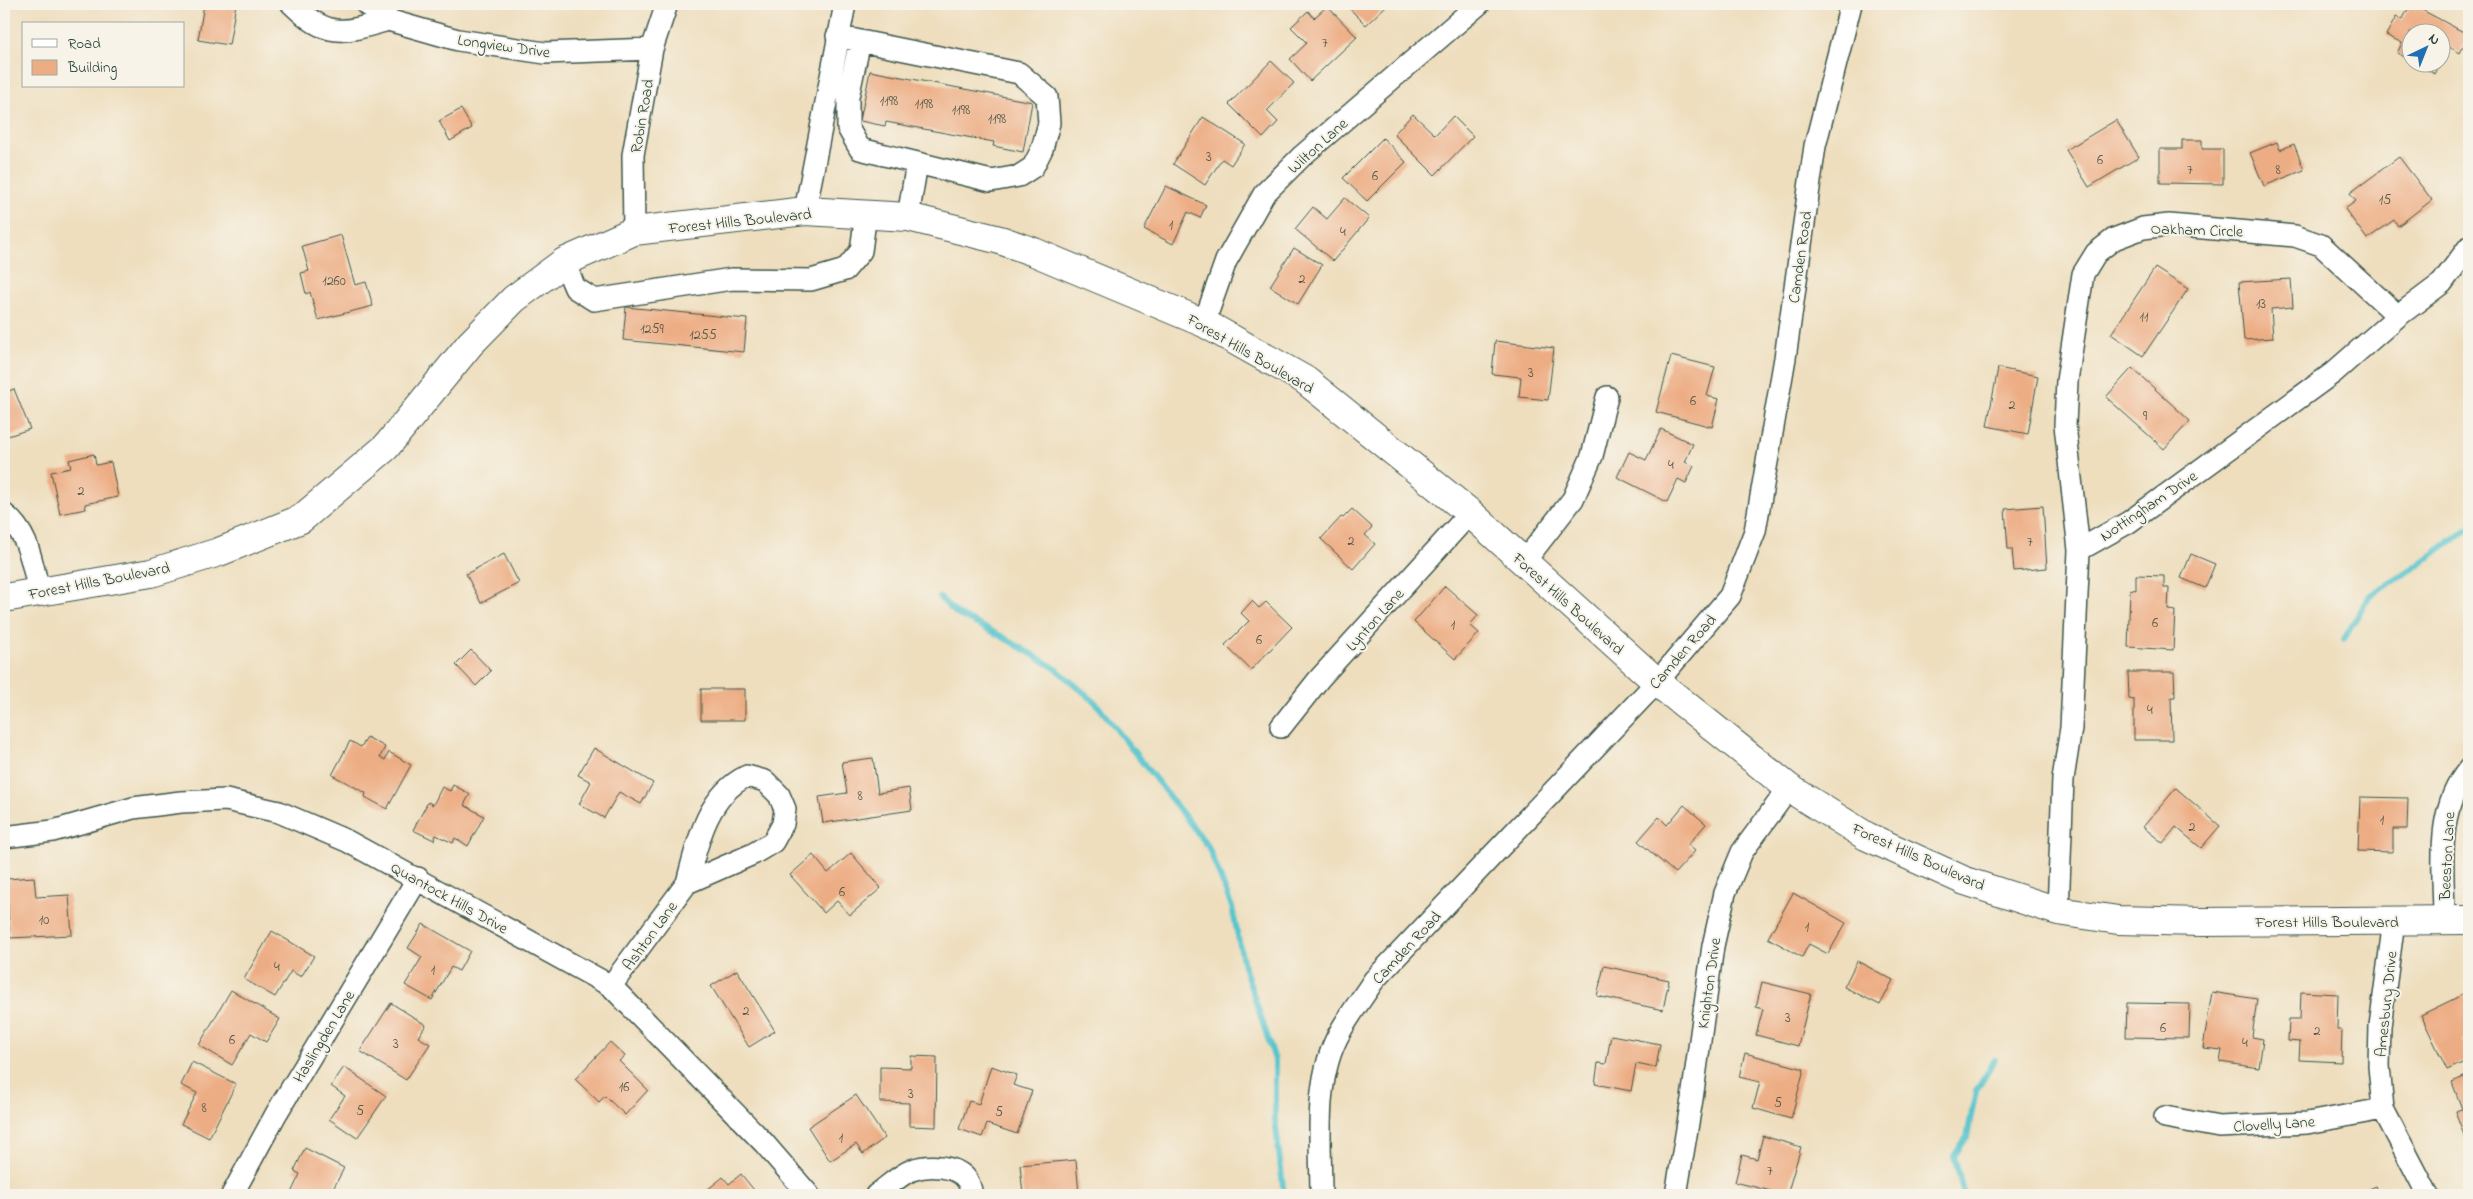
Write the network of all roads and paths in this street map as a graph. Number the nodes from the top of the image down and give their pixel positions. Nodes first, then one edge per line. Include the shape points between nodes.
1 (292, 4) edge
2 (366, 4) edge
3 (666, 4) edge
4 (845, 4) edge
5 (1479, 4) edge
6 (1851, 4) edge
7 (388, 20) junction
8 (837, 36) junction
9 (860, 41) junction
10 (652, 49) junction
11 (917, 163) junction
12 (805, 211) junction
13 (866, 213) junction
14 (908, 217) junction
15 (634, 231) junction
16 (2469, 247) edge
17 (564, 262) junction
18 (2398, 316) junction
19 (1204, 323) junction
20 (1607, 397) dead end
21 (1470, 513) junction
22 (4, 514) edge
23 (2078, 550) junction
24 (1524, 562) junction
25 (39, 592) junction
26 (4, 598) edge
27 (1656, 682) junction
28 (1281, 727) dead end
29 (2469, 769) edge
30 (1789, 788) junction
31 (4, 837) edge
32 (418, 878) junction
33 (687, 883) junction
34 (2058, 911) junction
35 (2457, 919) edge
36 (2394, 921) junction
37 (611, 986) junction
38 (2383, 1109) junction
39 (2165, 1117) dead end
40 (232, 1195) edge
41 (809, 1195) edge
42 (876, 1195) edge
43 (972, 1195) edge
44 (1321, 1195) edge
45 (1676, 1195) edge
46 (2428, 1195) edge

1 - 7 street via 308,20 332,31 353,30
2 - 7 street, Longview Drive
3 - 10 street, Robin Road
4 - 8 street
5 - 19 street, Wilton Lane via 1302,156 1264,194 1226,261
6 - 27 street, Camden Road via 1816,146 1785,358 1755,531 1730,596
7 - 10 street, Longview Drive via 458,40 545,53
8 - 9 street
8 - 12 street
9 - 11 street via 848,97 848,128 860,149
9 - 11 street via 1020,73 1048,97 1049,123 1042,149 1033,167 1019,176 991,181
10 - 15 street, Robin Road via 633,155
11 - 14 street
12 - 13 main road, Forest Hills Boulevard
12 - 15 main road, Forest Hills Boulevard
13 - 14 main road, Forest Hills Boulevard
13 - 17 street via 861,252 845,270 811,280 732,279 594,300 575,288
14 - 19 main road, Forest Hills Boulevard via 1034,252
15 - 17 main road, Forest Hills Boulevard
16 - 18 street, Nottingham Drive via 2442,283
17 - 25 main road, Forest Hills Boulevard via 514,299 470,344 386,447 301,519 219,552 151,573
18 - 23 street, Nottingham Drive via 2333,374 2129,522
18 - 23 street, Oakham Circle via 2321,245 2295,236 2169,225 2143,228 2114,239 2096,253 2083,274 2067,381 2065,425
19 - 21 main road, Forest Hills Boulevard via 1305,380
20 - 24 street via 1592,456 1573,499
21 - 24 main road, Forest Hills Boulevard
21 - 28 street, Lynton Lane via 1319,679
22 - 25 street via 16,523 26,541
23 - 34 street via 2071,728 2063,779
24 - 27 main road, Forest Hills Boulevard
25 - 26 main road, Forest Hills Boulevard
27 - 30 main road, Forest Hills Boulevard
27 - 44 street, Camden Road via 1374,980 1344,1025 1328,1060 1322,1092
29 - 35 street, Beeston Lane via 2449,802 2444,827
30 - 34 main road, Forest Hills Boulevard via 1866,836 1965,881
30 - 45 street, Knighton Drive via 1742,852 1725,893 1713,946
31 - 32 street, Quantock Hills Drive via 53,831 133,808 226,800 279,812 347,841
32 - 37 street, Quantock Hills Drive
32 - 40 street, Haslingden Lane via 276,1114
33 - 33 street, Ashton Lane via 773,842 783,824 785,809 779,795 765,781 747,776 732,783 721,795 700,832
33 - 37 street, Ashton Lane
34 - 36 main road, Forest Hills Boulevard via 2118,920
35 - 36 main road, Forest Hills Boulevard
36 - 38 street, Amesbury Drive via 2380,1026
37 - 41 street, Quantock Hills Drive via 758,1136
38 - 39 street, Clovelly Lane via 2307,1123 2219,1127
38 - 46 street, Amesbury Drive
42 - 43 street via 912,1170 932,1168 959,1172 968,1181

